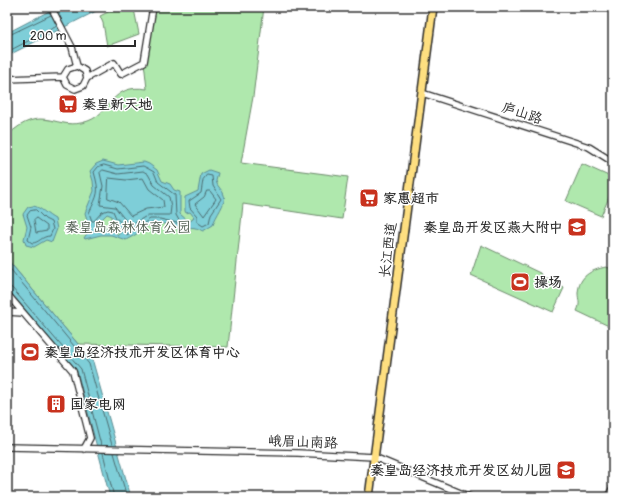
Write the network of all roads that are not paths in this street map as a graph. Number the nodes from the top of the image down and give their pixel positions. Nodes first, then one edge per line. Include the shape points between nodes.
1 (51, 7) edge
2 (153, 7) edge
3 (433, 7) edge
4 (78, 66) junction
5 (63, 77) junction
6 (87, 78) junction
7 (7, 79) edge
8 (422, 93) junction
9 (613, 162) edge
10 (7, 294) edge
11 (7, 312) edge
12 (23, 313) junction
13 (7, 447) edge
14 (87, 449) junction
15 (374, 457) junction
16 (613, 487) edge
17 (369, 497) edge
18 (470, 497) edge
19 (608, 497) edge

1 - 4 street via 72,47
2 - 6 street via 144,62 121,74 114,63
3 - 8 main road, 长江西道
4 - 5 street via 68,69
4 - 6 street via 85,71
5 - 6 street via 67,85 75,89 83,86
5 - 7 street
8 - 9 street, 庐山路 via 589,147
8 - 15 main road, 长江西道
10 - 12 street
11 - 12 street
12 - 14 street via 73,371 90,438
13 - 14 street, 峨眉山南路
14 - 15 street, 峨眉山南路
15 - 17 main road, 长江西道
15 - 18 street, 峨眉山南路
16 - 19 street

